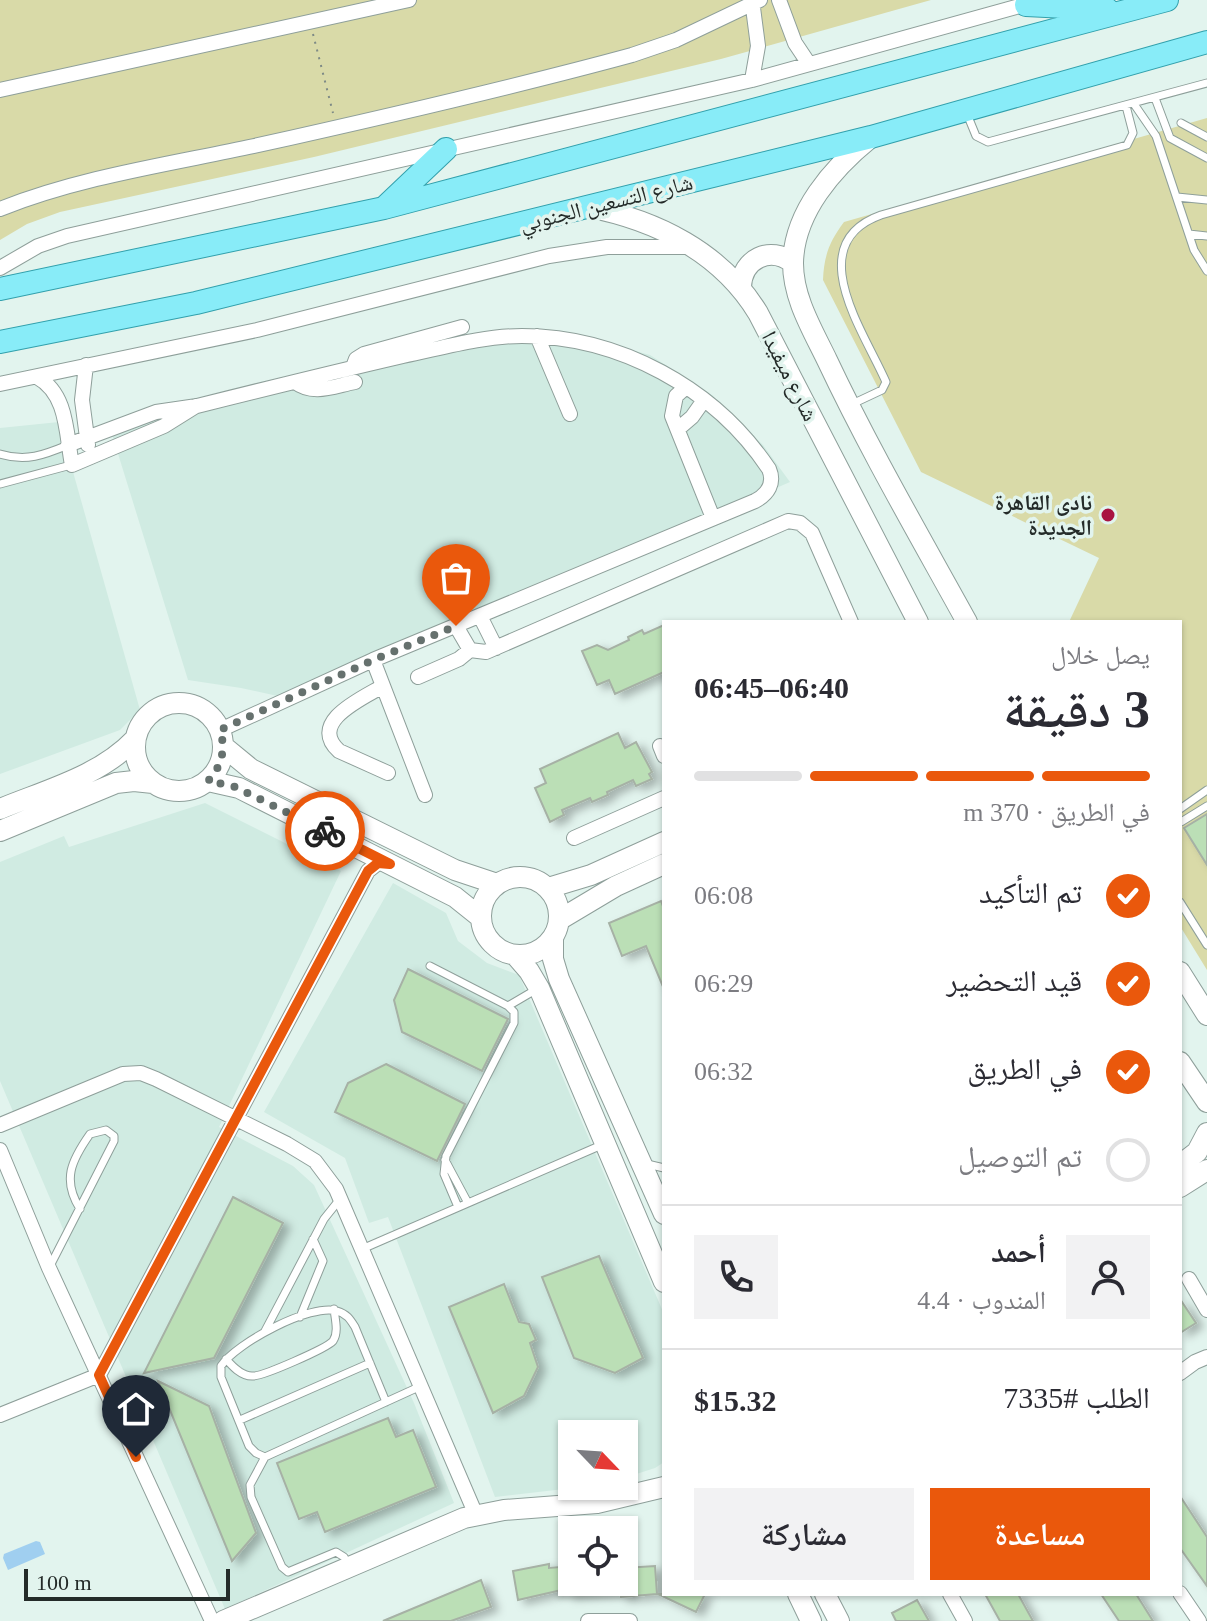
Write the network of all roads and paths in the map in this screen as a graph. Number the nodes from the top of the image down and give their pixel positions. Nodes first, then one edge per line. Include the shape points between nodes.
1 (409, 0) edge
2 (779, 0) edge
3 (1167, 0) edge
4 (755, 1) edge
5 (1034, 2) edge
6 (1128, 11) junction
7 (310, 22) junction
8 (1206, 44) edge
9 (809, 64) junction
10 (752, 80) junction
11 (1207, 83) edge
12 (0, 90) edge
13 (1155, 98) junction
14 (1130, 105) junction
15 (966, 112) junction
16 (1181, 123) dead end
17 (337, 128) junction
18 (871, 137) junction
19 (1207, 137) edge
20 (1176, 143) junction
21 (446, 149) junction
22 (1161, 151) junction
23 (1207, 158) edge
24 (1177, 197) junction
25 (1207, 200) edge
26 (588, 207) junction
27 (384, 208) junction
28 (0, 209) edge
29 (1189, 234) junction
30 (1207, 236) edge
31 (693, 247) junction
32 (793, 263) junction
33 (0, 268) edge
34 (1207, 271) edge
35 (741, 287) junction
36 (0, 289) edge
37 (462, 327) dead end
38 (537, 336) junction
39 (0, 342) edge
40 (86, 365) junction
41 (354, 374) junction
42 (37, 377) junction
43 (0, 384) edge
44 (686, 387) junction
45 (704, 400) junction
46 (848, 405) junction
47 (197, 406) junction
48 (570, 414) dead end
49 (678, 429) junction
50 (87, 438) junction
51 (68, 445) junction
52 (0, 454) edge
53 (91, 457) junction
54 (72, 465) junction
55 (0, 484) edge
56 (713, 518) junction
57 (480, 616) junction
58 (850, 620) edge
59 (917, 620) edge
60 (966, 620) edge
61 (456, 626) junction
62 (496, 648) junction
63 (470, 650) junction
64 (373, 660) junction
65 (418, 677) dead end
66 (383, 686) junction
67 (222, 738) junction
68 (135, 739) junction
69 (388, 773) dead end
70 (208, 781) junction
71 (153, 783) junction
72 (1207, 790) edge
73 (425, 795) dead end
74 (662, 799) edge
75 (1207, 806) edge
76 (1182, 808) edge
77 (0, 809) edge
78 (1182, 821) edge
79 (0, 831) edge
80 (390, 837) junction
81 (574, 838) dead end
82 (661, 859) edge
83 (384, 861) junction
84 (497, 884) junction
85 (548, 888) junction
86 (1182, 905) edge
87 (480, 917) junction
88 (556, 929) junction
89 (1207, 945) edge
90 (516, 956) junction
91 (430, 966) dead end
92 (1182, 975) edge
93 (539, 988) junction
94 (508, 1006) junction
95 (1207, 1015) edge
96 (1182, 1065) edge
97 (1207, 1102) edge
98 (235, 1118) junction
99 (0, 1125) edge
100 (1207, 1133) edge
101 (606, 1143) junction
102 (0, 1150) edge
103 (445, 1160) junction
104 (640, 1161) junction
105 (1182, 1163) edge
106 (662, 1167) edge
107 (1207, 1170) edge
108 (1182, 1186) edge
109 (659, 1188) edge
110 (340, 1199) junction
111 (468, 1203) junction
112 (458, 1207) junction
113 (80, 1209) junction
114 (313, 1239) junction
115 (362, 1249) junction
116 (49, 1268) junction
117 (662, 1277) edge
118 (1189, 1279) dead end
119 (334, 1309) junction
120 (1207, 1310) edge
121 (300, 1317) junction
122 (265, 1331) junction
123 (1207, 1357) edge
124 (226, 1359) junction
125 (370, 1363) junction
126 (1182, 1372) edge
127 (99, 1375) junction
128 (421, 1386) junction
129 (386, 1402) junction
130 (0, 1415) edge
131 (240, 1420) junction
132 (265, 1457) junction
133 (658, 1486) edge
134 (476, 1515) junction
135 (350, 1568) junction
136 (799, 1596) edge
137 (826, 1596) edge
138 (951, 1596) edge
139 (1182, 1596) edge
140 (212, 1621) edge
141 (223, 1621) edge
142 (588, 1621) edge
143 (630, 1621) edge
144 (811, 1621) edge
145 (839, 1621) edge
146 (965, 1621) edge
147 (1199, 1621) edge

1 - 7 street
2 - 9 street
3 - 6 main road
4 - 10 street via 758,46
4 - 17 street via 632,55
5 - 6 main road
5 - 9 street
6 - 27 main road
7 - 12 street
7 - 17 path
8 - 15 main road, شارع التسعين الجنوبي
9 - 10 street
10 - 21 street
11 - 13 lane
13 - 14 lane
13 - 20 lane via 1167,135
14 - 15 lane via 988,142 976,136
14 - 22 lane via 1152,128
14 - 46 lane via 1133,133 1127,145 881,215 855,230 844,248 840,274 886,382 882,390
15 - 18 main road, شارع التسعين الجنوبي
16 - 19 lane
17 - 28 street via 126,174
18 - 26 main road, شارع التسعين الجنوبي
18 - 32 street, شارع ميفيدا via 816,197 803,222
20 - 22 lane
20 - 23 lane
21 - 27 main road
21 - 33 street via 67,236
22 - 24 lane
24 - 25 lane
24 - 29 lane
26 - 31 street, شارع ميفيدا via 654,226
26 - 39 main road, شارع التسعين الجنوبي via 196,303
27 - 36 main road
29 - 30 lane
29 - 34 lane
31 - 35 street, شارع ميفيدا
31 - 40 street via 607,247 549,256 257,330
32 - 35 street via 782,256 762,256 748,265
32 - 46 street, شارع ميفيدا via 802,307
35 - 59 street, شارع ميفيدا
37 - 41 street via 364,354 356,359
38 - 41 street via 485,339
38 - 44 street via 609,349
38 - 48 street
40 - 42 street
40 - 50 street via 82,400
41 - 47 street
42 - 43 street
42 - 51 street via 59,398
44 - 45 street
44 - 49 street via 672,409
45 - 49 street
45 - 56 street via 744,438 771,474 765,495
46 - 60 street, شارع ميفيدا
47 - 50 street via 156,412
47 - 53 street
49 - 56 street
50 - 51 street
50 - 53 street
51 - 52 lane via 38,457
51 - 54 street
53 - 54 street
54 - 55 lane
56 - 57 street
57 - 61 street
57 - 62 street
58 - 62 street via 812,533 788,521
61 - 63 street
61 - 64 street
62 - 63 street
63 - 65 street
64 - 66 street
64 - 67 street
66 - 69 street via 337,715 329,734 339,751
66 - 73 street
67 - 68 street via 216,722 203,710 177,703 150,714
67 - 70 street via 218,769
67 - 80 street via 251,769
68 - 71 street via 136,759
68 - 77 street via 97,768
70 - 71 street via 181,792
70 - 83 street via 233,786
71 - 79 street via 107,785
72 - 76 lane
74 - 81 street
75 - 78 lane
80 - 83 street
80 - 84 street via 455,870
82 - 85 street
82 - 88 street
83 - 87 street via 455,897
83 - 98 street via 368,871
84 - 85 street via 517,877
84 - 87 street via 482,904
85 - 88 street via 559,908
86 - 89 lane
87 - 90 street via 491,943
88 - 90 street via 543,949
88 - 104 street via 553,959 559,979
90 - 93 street
91 - 94 lane
92 - 95 street
93 - 94 lane
93 - 101 street
94 - 103 lane via 514,1023
96 - 97 street
98 - 99 street via 141,1073 123,1074
98 - 110 street via 315,1161
98 - 127 street
100 - 105 street via 1197,1152
101 - 111 lane
101 - 117 street
102 - 116 street
103 - 111 lane
103 - 112 lane via 444,1174
104 - 106 lane
104 - 109 street
107 - 108 street
110 - 114 lane
110 - 115 street
111 - 112 lane
112 - 115 lane
113 - 113 lane via 68,1186 77,1156 90,1134 106,1130 114,1141
113 - 116 lane
114 - 121 lane via 323,1261
114 - 122 lane
115 - 128 street
116 - 127 street
118 - 120 street
119 - 121 lane
119 - 124 lane via 332,1343 310,1355 252,1377
119 - 125 lane via 348,1316
121 - 122 lane
122 - 124 lane
123 - 126 street
124 - 131 lane via 221,1377
125 - 129 lane
125 - 131 lane
127 - 130 street
127 - 140 street
128 - 129 lane
128 - 134 street
129 - 132 lane
131 - 132 lane via 249,1446
132 - 135 lane via 250,1485 251,1497 282,1567 299,1570 336,1552
133 - 134 street via 597,1503
134 - 135 street
135 - 141 street
136 - 144 street
137 - 145 street
138 - 146 street
139 - 147 street
142 - 143 street

